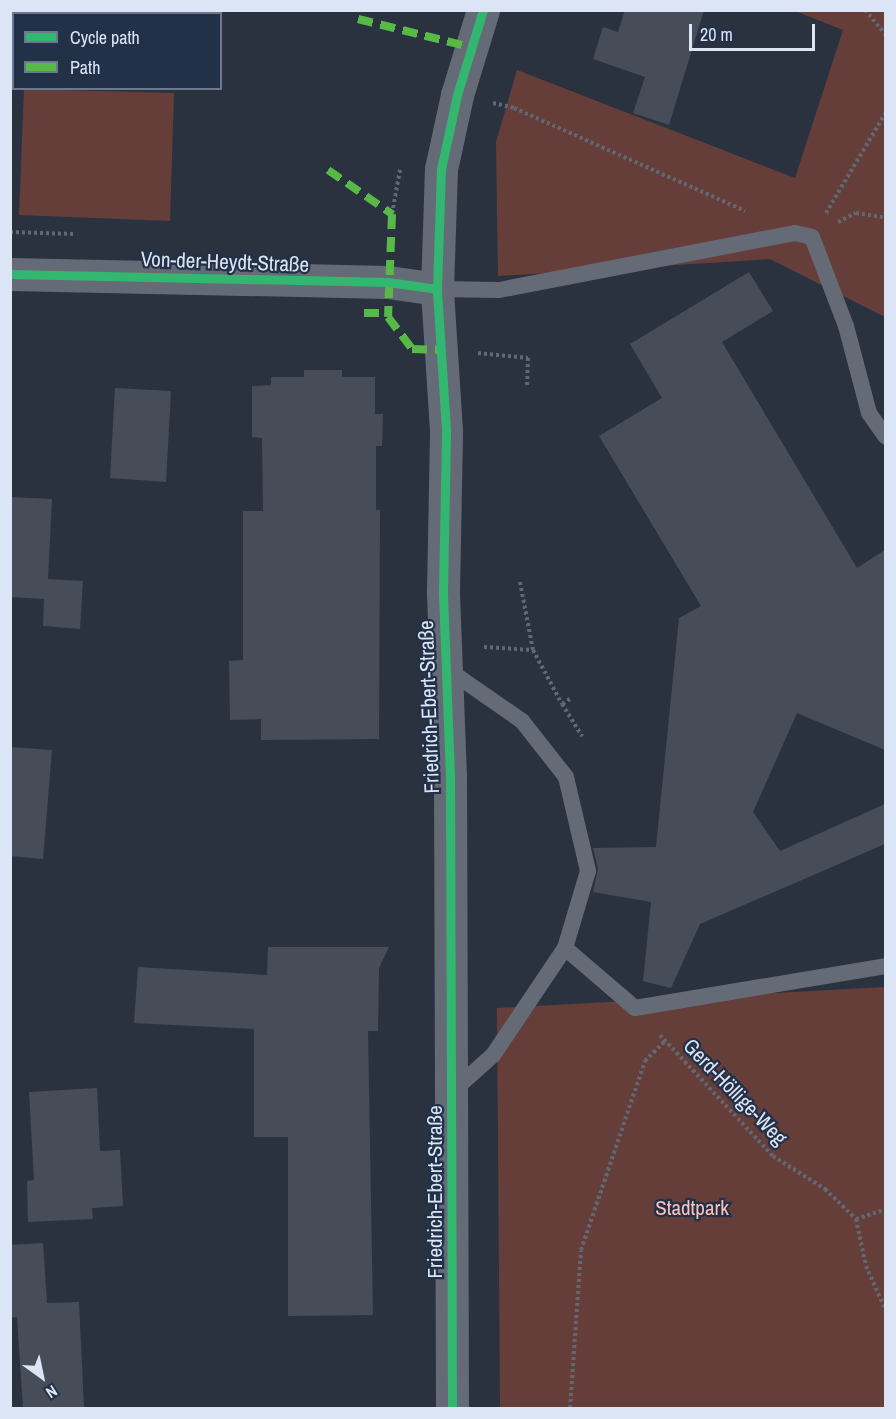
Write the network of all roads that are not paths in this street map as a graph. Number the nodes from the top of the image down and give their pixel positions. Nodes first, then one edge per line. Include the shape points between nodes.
1 (483, 10) edge
2 (10, 274) edge
3 (437, 289) junction
4 (885, 436) edge
5 (447, 657) junction
6 (565, 948) junction
7 (885, 966) edge
8 (453, 1091) junction
9 (452, 1408) edge

1 - 3 street, Friedrich-Ebert-Straße via 457,95 441,170
2 - 3 street, Von-der-Heydt-Straße via 388,282
3 - 4 lane via 499,290 795,233 812,237 846,326 869,413
3 - 5 street, Friedrich-Ebert-Straße via 442,350
5 - 6 lane via 522,721 566,777 588,871
5 - 8 street, Friedrich-Ebert-Straße
6 - 7 lane via 635,1008
6 - 8 lane via 493,1055
8 - 9 street, Friedrich-Ebert-Straße

